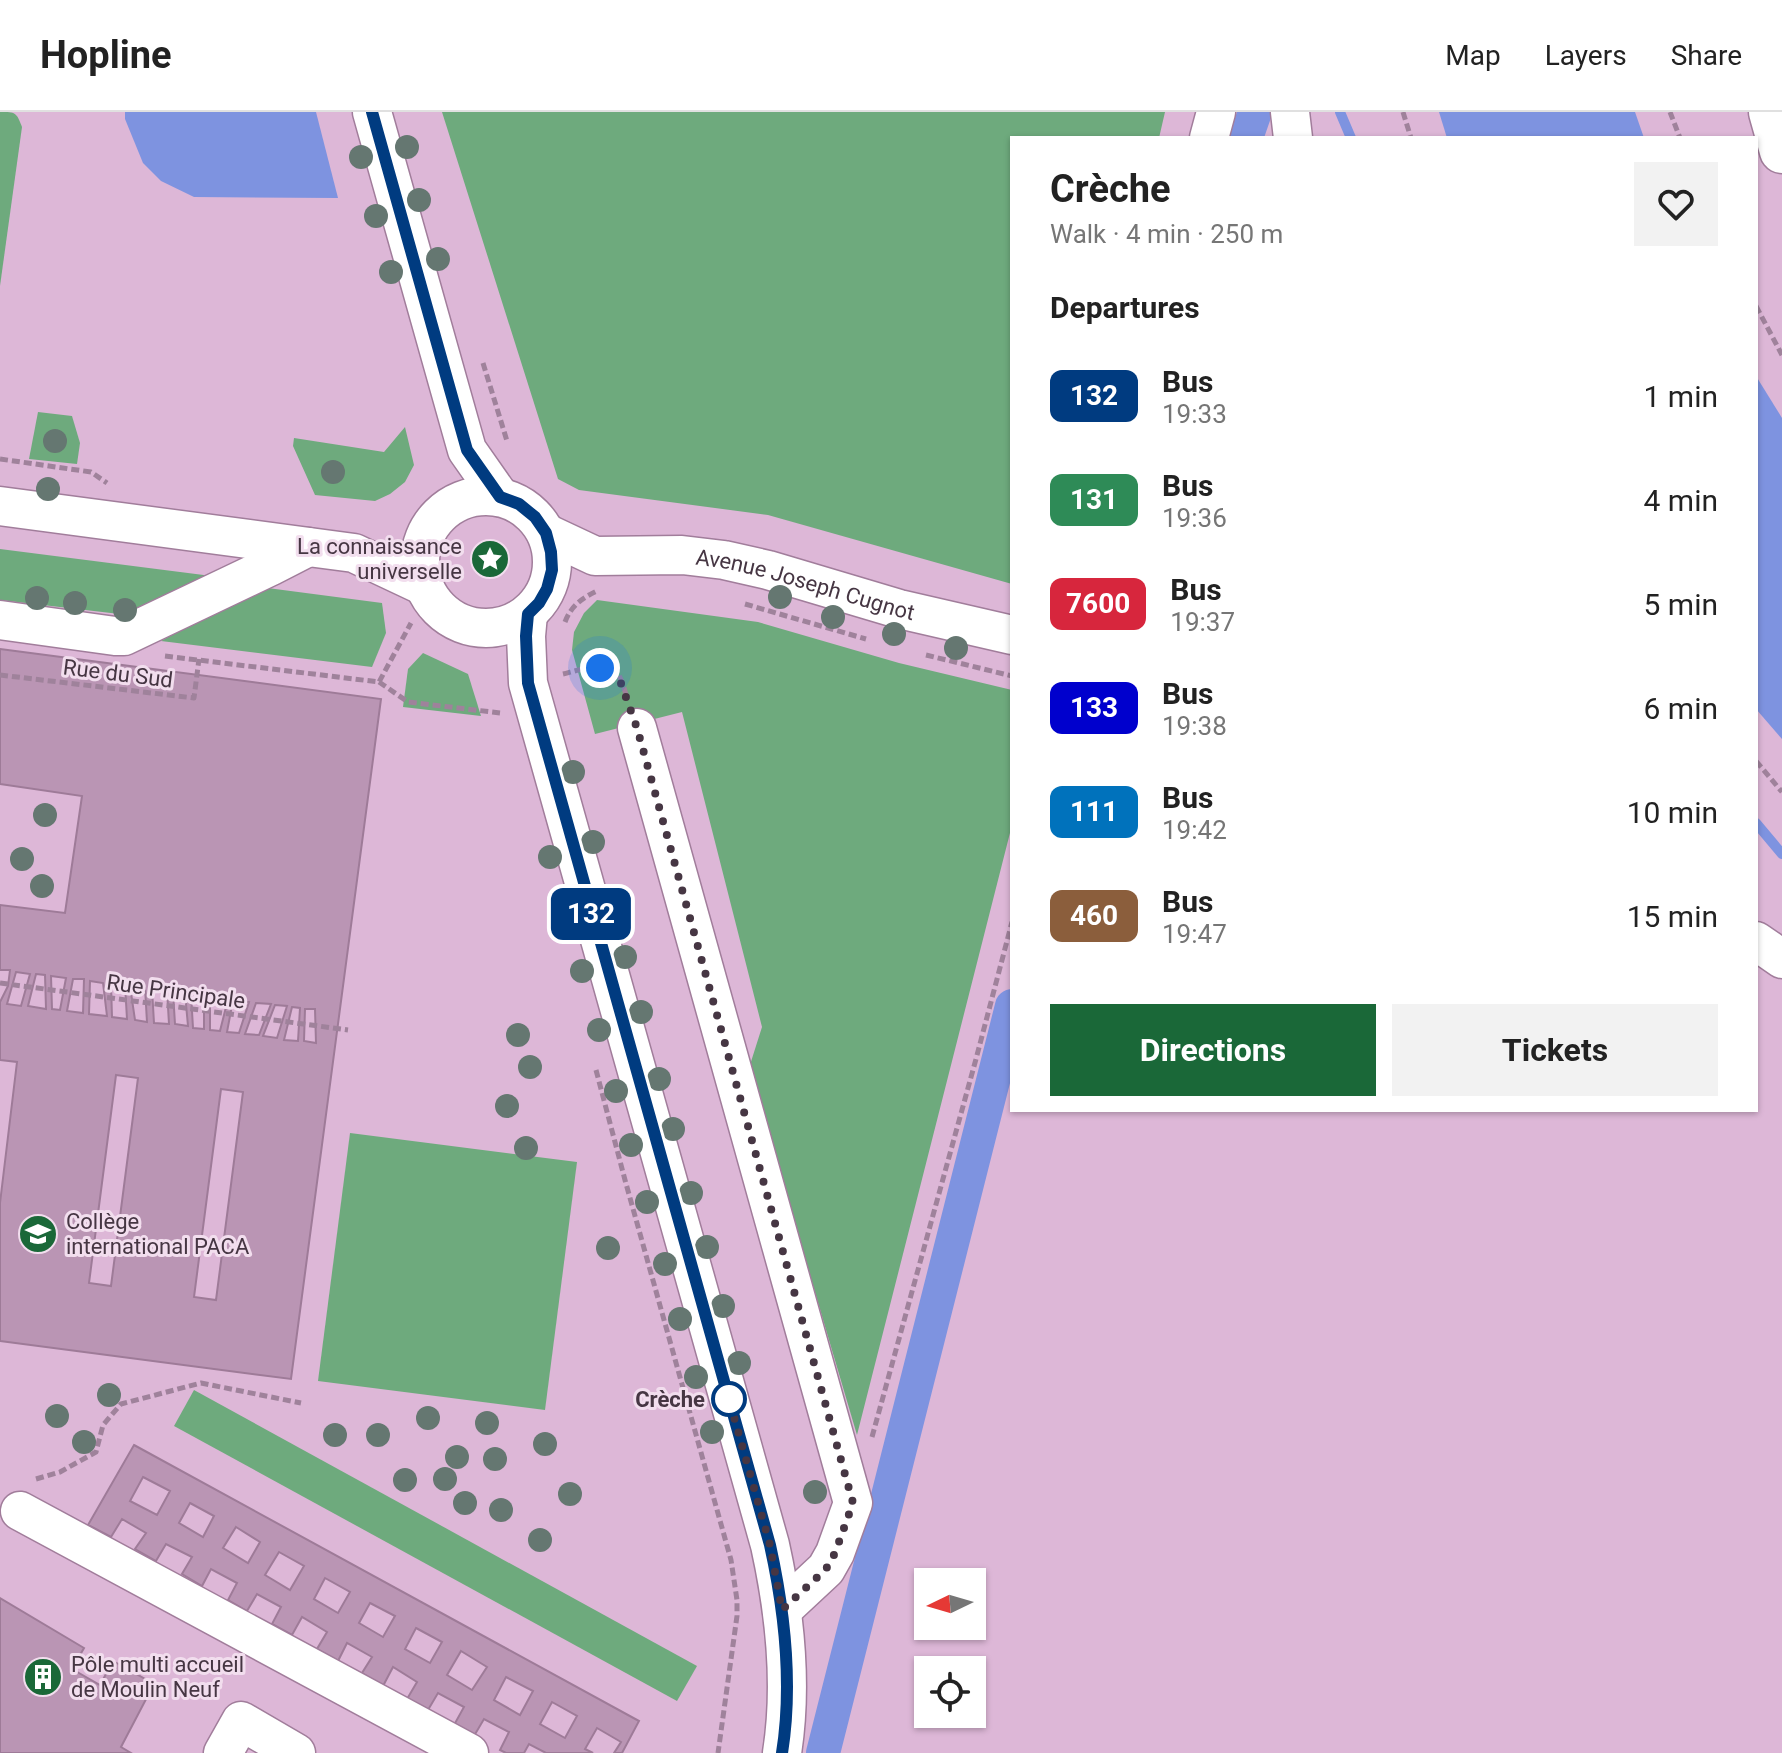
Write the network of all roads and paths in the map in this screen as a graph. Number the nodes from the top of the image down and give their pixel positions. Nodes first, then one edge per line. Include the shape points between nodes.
1 (372, 112) edge
2 (1216, 112) edge
3 (1290, 112) edge
4 (1403, 112) edge
5 (1670, 112) edge
6 (1771, 112) edge
7 (1210, 136) edge
8 (1293, 136) edge
9 (1410, 136) edge
10 (1679, 136) edge
11 (1782, 151) edge
12 (1758, 310) edge
13 (1782, 355) edge
14 (467, 450) junction
15 (0, 459) edge
16 (107, 483) dead end
17 (500, 497) junction
18 (454, 503) junction
19 (0, 506) edge
20 (546, 533) junction
21 (424, 537) junction
22 (308, 547) junction
23 (354, 553) junction
24 (600, 572) junction
25 (424, 586) junction
26 (538, 602) junction
27 (739, 603) dead end
28 (0, 620) edge
29 (411, 623) dead end
30 (479, 629) junction
31 (562, 632) dead end
32 (1010, 635) edge
33 (881, 643) dead end
34 (912, 651) dead end
35 (159, 655) dead end
36 (199, 659) junction
37 (561, 663) dead end
38 (0, 675) edge
39 (1010, 676) edge
40 (379, 682) junction
41 (528, 683) junction
42 (500, 713) dead end
43 (637, 728) joint
44 (1758, 763) edge
45 (1782, 792) edge
46 (1010, 930) edge
47 (1758, 942) edge
48 (1782, 959) edge
49 (0, 983) edge
50 (348, 1030) dead end
51 (593, 1058) dead end
52 (301, 1403) dead end
53 (872, 1438) dead end
54 (25, 1496) joint
55 (782, 1610) junction
56 (223, 1753) edge
57 (296, 1753) edge
58 (469, 1753) edge
59 (718, 1753) edge
60 (782, 1753) edge

1 - 14 street
2 - 7 street
3 - 8 street
4 - 9 path
5 - 10 path
6 - 11 main road
12 - 13 path
14 - 17 street
14 - 18 street
15 - 16 path via 91,472
17 - 18 street
17 - 20 street via 519,504
18 - 21 street via 436,517
19 - 22 street
20 - 24 street, Avenue Joseph Cugnot
20 - 26 street via 552,570
21 - 23 street
21 - 25 street
22 - 23 street
22 - 28 street via 124,636
23 - 25 street
24 - 26 street
24 - 31 path via 586,597 567,615
24 - 32 street, Avenue Joseph Cugnot via 682,555 724,560
25 - 30 street via 447,617
26 - 30 street via 513,623
26 - 41 street via 526,636
27 - 33 path
29 - 40 path
30 - 41 street
34 - 39 path
35 - 36 path
36 - 38 path, Rue du Sud via 194,698
36 - 40 path
37 - 43 path via 562,674 600,668 615,672
40 - 42 path via 408,702
41 - 55 street via 756,1494
43 - 55 street via 853,1503 826,1569
44 - 45 path
46 - 53 path
47 - 48 street
49 - 50 path, Rue Principale
51 - 59 path via 731,1560 737,1616
52 - 54 path via 201,1383 121,1404 103,1425 96,1452
54 - 58 street
55 - 60 street via 788,1702
56 - 57 street via 241,1721

